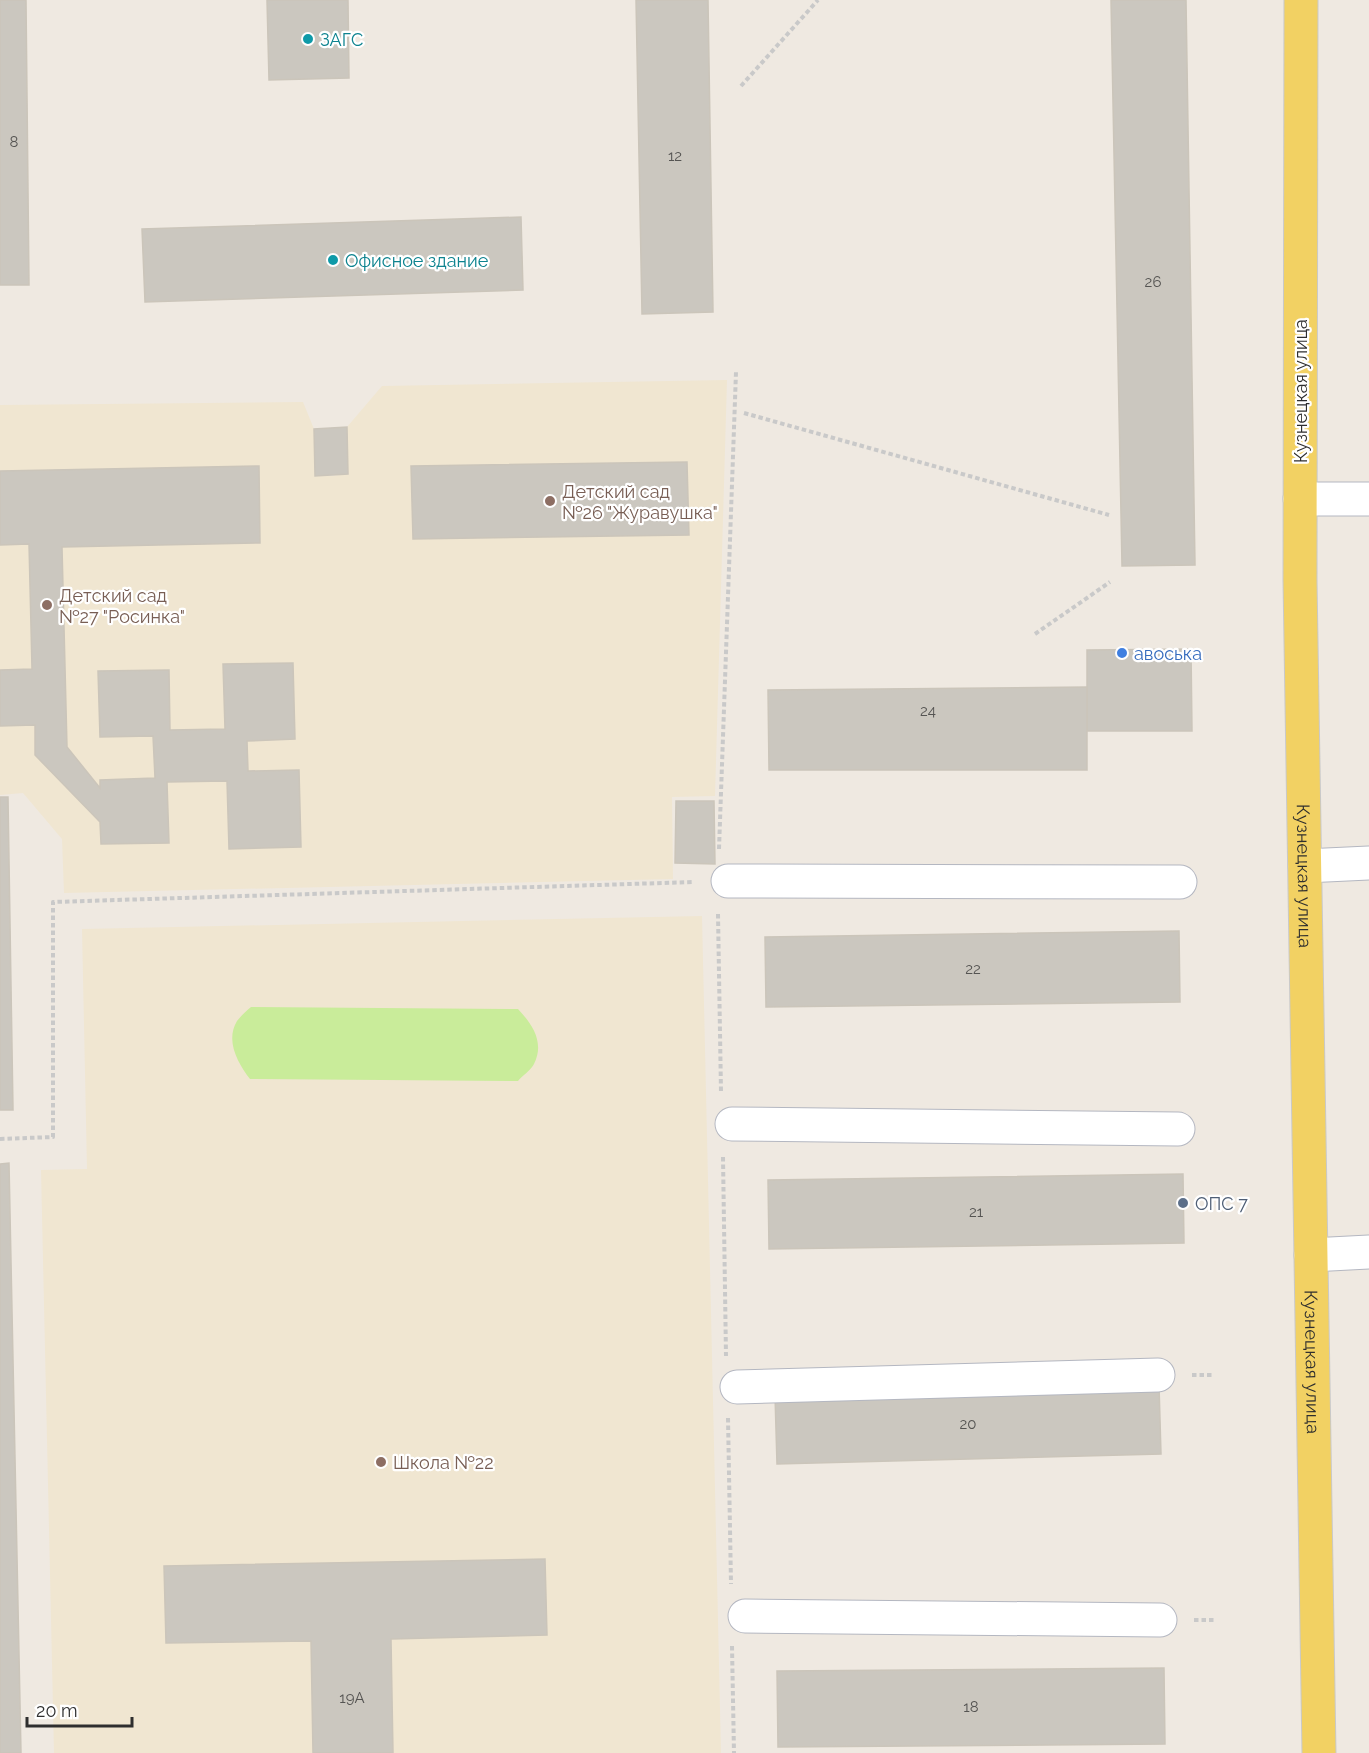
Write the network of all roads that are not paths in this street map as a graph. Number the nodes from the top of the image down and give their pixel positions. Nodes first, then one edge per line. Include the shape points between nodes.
1 (1301, 0) edge
2 (1300, 499) junction
3 (1369, 499) edge
4 (1369, 863) edge
5 (1305, 866) junction
6 (723, 881) road end
7 (1180, 882) dead end
8 (727, 1110) road end
9 (1178, 1129) dead end
10 (1369, 1252) edge
11 (1311, 1255) junction
12 (1158, 1375) dead end
13 (730, 1384) road end
14 (745, 1616) dead end
15 (1160, 1620) dead end
16 (1319, 1753) edge

1 - 2 main road, Кузнецкая улица
2 - 3 lane
2 - 5 main road, Кузнецкая улица
4 - 5 lane
5 - 11 main road, Кузнецкая улица
6 - 7 lane
8 - 9 lane
10 - 11 lane
11 - 16 main road, Кузнецкая улица
12 - 13 lane
14 - 15 lane

